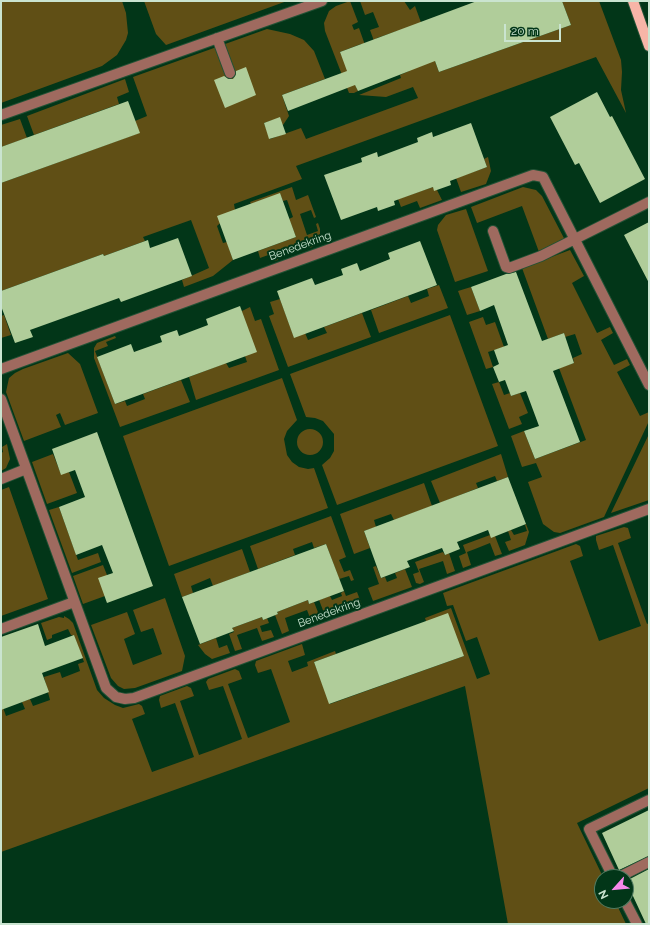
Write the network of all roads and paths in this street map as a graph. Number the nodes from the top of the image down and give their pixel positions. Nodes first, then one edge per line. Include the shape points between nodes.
1 (322, 1) edge
2 (633, 1) edge
3 (217, 38) junction
4 (649, 46) edge
5 (230, 73) dead end
6 (1, 115) edge
7 (649, 202) edge
8 (493, 230) dead end
9 (574, 240) junction
10 (1, 369) edge
11 (649, 385) edge
12 (1, 399) edge
13 (26, 469) junction
14 (1, 479) edge
15 (649, 509) edge
16 (74, 602) junction
17 (1, 629) edge
18 (649, 800) edge
19 (649, 862) edge
20 (609, 869) edge
21 (634, 870) edge
22 (629, 909) edge
23 (637, 924) edge

1 - 3 street
2 - 4 main road
3 - 5 street
3 - 6 street
7 - 9 street
8 - 9 street via 507,268 541,256
9 - 10 street, Benedekring via 543,177 533,175
9 - 11 street, Benedekring
12 - 13 street, Benedekring
13 - 14 street
13 - 16 street, Benedekring
15 - 16 street, Benedekring via 134,698 116,697 106,688
16 - 17 street
18 - 20 street via 589,829
19 - 21 street
22 - 23 street

